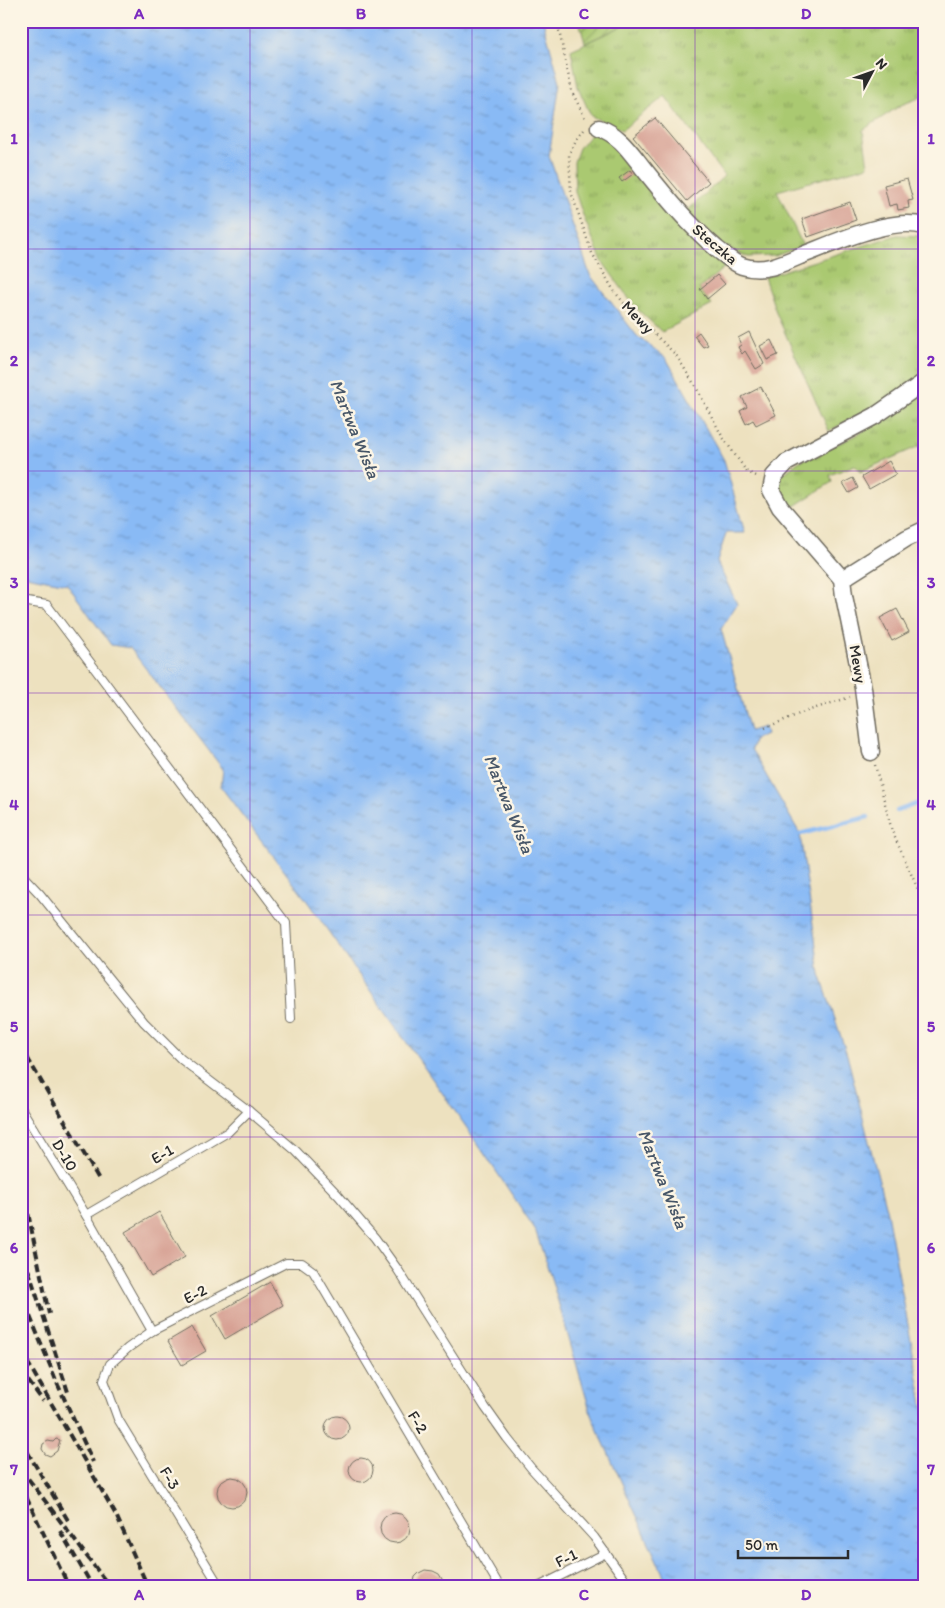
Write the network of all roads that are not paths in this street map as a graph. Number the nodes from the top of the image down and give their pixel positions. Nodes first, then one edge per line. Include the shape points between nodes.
1 (594, 127) road end
2 (924, 226) edge
3 (924, 382) edge
4 (924, 530) edge
5 (842, 579) junction
6 (21, 601) edge
7 (871, 752) road end
8 (21, 874) edge
9 (291, 1019) dead end
10 (21, 1108) edge
11 (249, 1111) junction
12 (86, 1215) junction
13 (313, 1271) joint
14 (152, 1331) junction
15 (104, 1380) joint
16 (606, 1554) junction
17 (220, 1587) edge
18 (500, 1587) edge
19 (538, 1587) edge
20 (630, 1587) edge

1 - 2 street, Steczka via 608,131 623,143 680,213 740,266 756,270 780,264 866,231 912,223
3 - 5 street via 875,416 786,463 771,482 771,490 780,507
4 - 5 street
5 - 7 street, Mewy
6 - 9 lane via 47,606 286,923
8 - 11 lane via 144,1022 181,1059
10 - 12 lane, D-10
11 - 12 lane, E-1 via 228,1132
11 - 16 lane via 296,1151 375,1238 507,1438
12 - 14 lane, D-10
13 - 14 lane, E-2 via 302,1263 286,1263
13 - 18 lane, F-2
14 - 15 lane, E-2 via 110,1364
15 - 17 lane, F-3 via 118,1419
16 - 19 lane, F-1
16 - 20 lane

